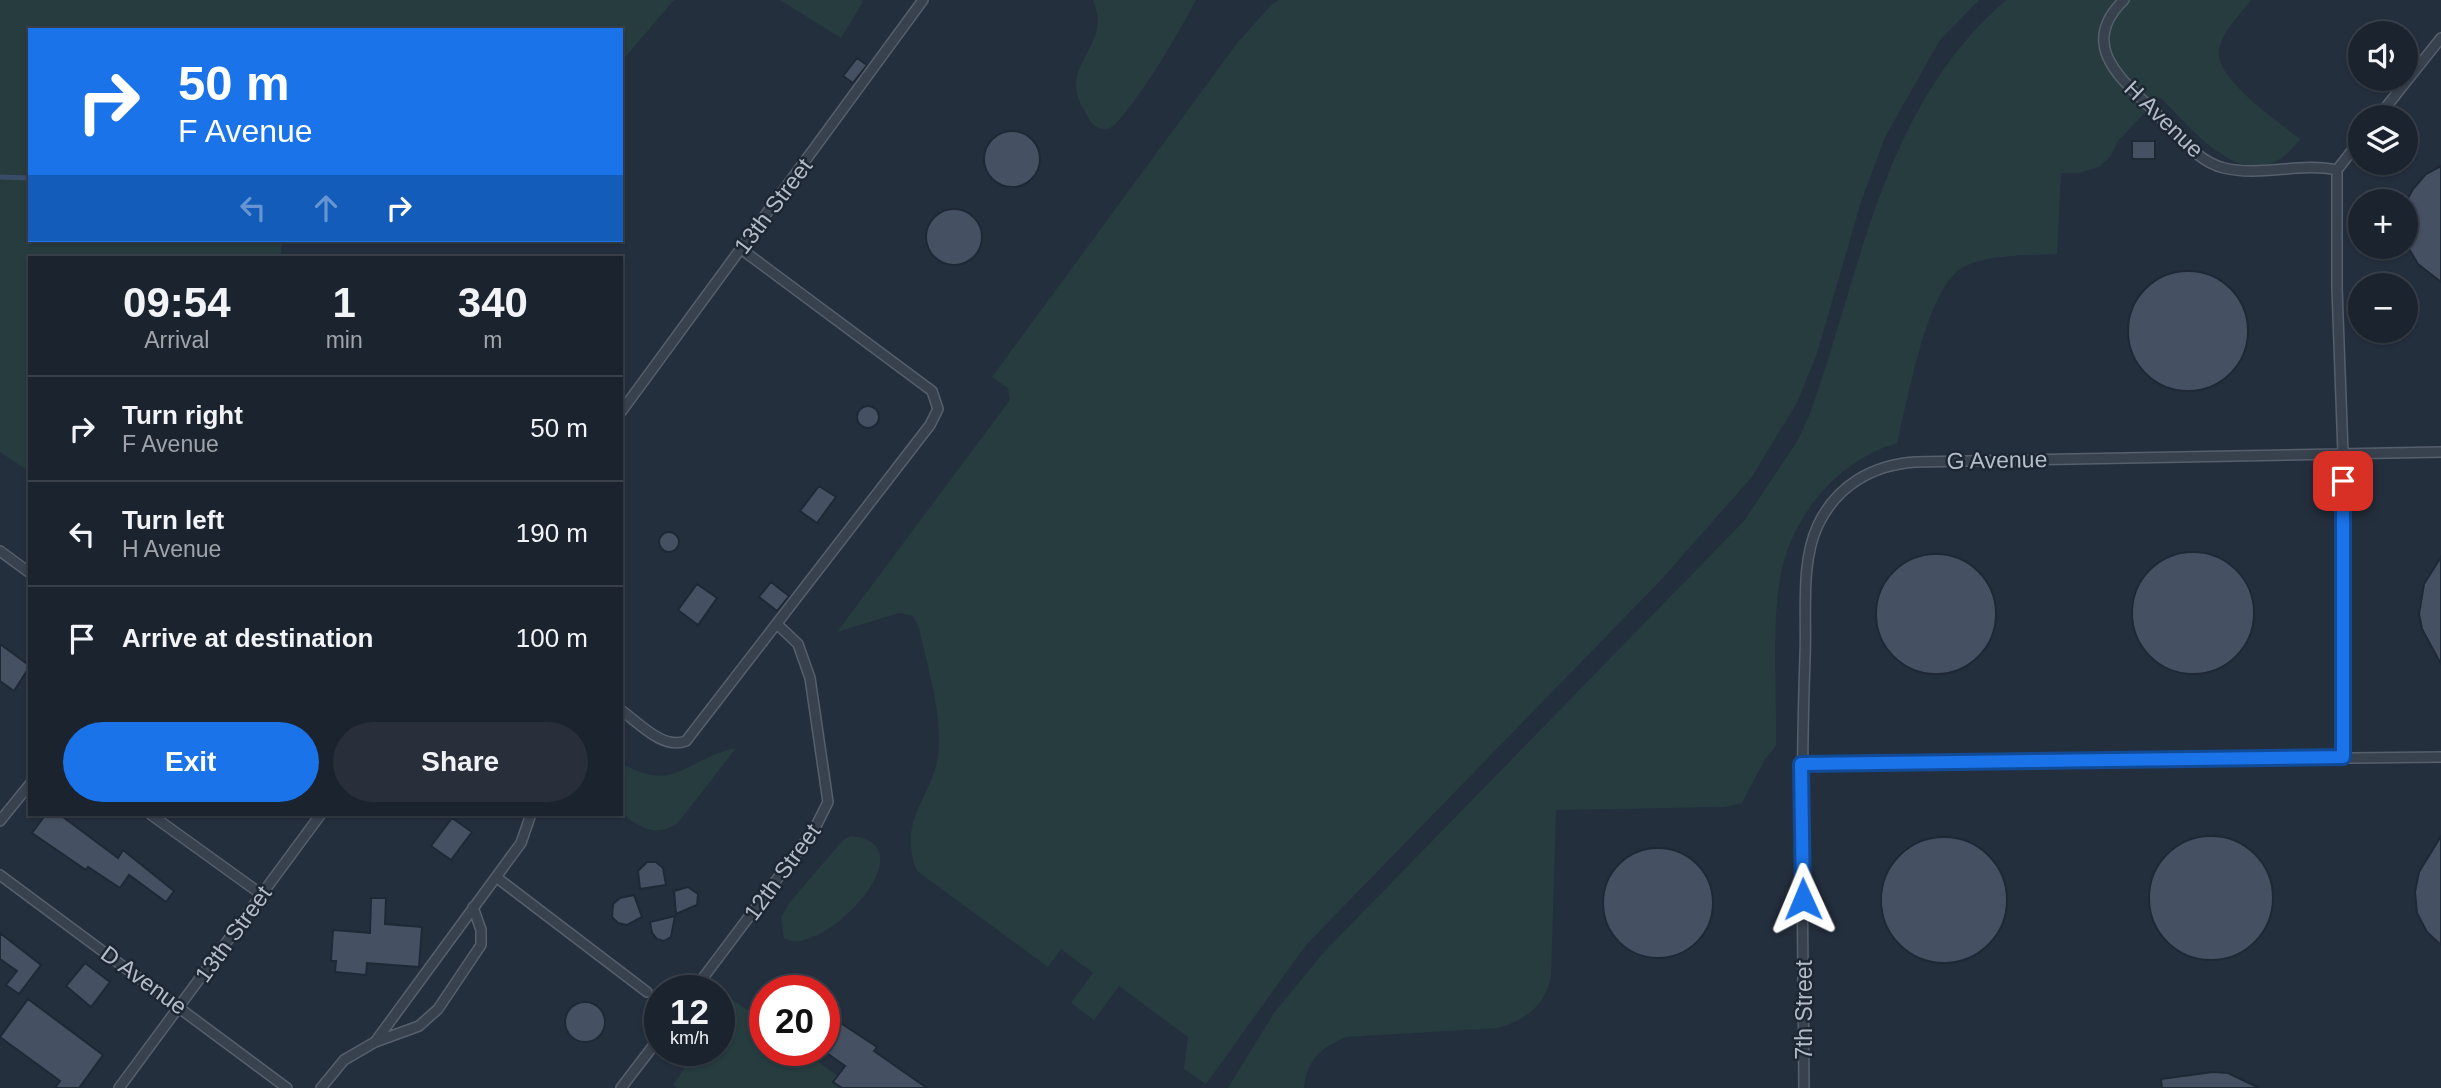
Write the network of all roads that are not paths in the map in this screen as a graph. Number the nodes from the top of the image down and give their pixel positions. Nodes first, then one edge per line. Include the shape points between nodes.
1 (923, 0) edge
2 (2124, 0) edge
3 (2441, 38) edge
4 (2388, 105) edge
5 (2348, 156) edge
6 (2337, 170) junction
7 (741, 249) junction
8 (623, 409) edge
9 (2441, 452) edge
10 (2343, 454) junction
11 (0, 551) edge
12 (28, 572) edge
13 (778, 625) junction
14 (623, 711) edge
15 (2343, 757) junction
16 (2441, 757) edge
17 (1801, 764) junction
18 (28, 786) edge
19 (153, 816) edge
20 (320, 816) edge
21 (530, 816) edge
22 (0, 821) edge
23 (0, 874) edge
24 (496, 877) junction
25 (261, 894) junction
26 (473, 907) junction
27 (705, 975) edge
28 (644, 990) edge
29 (180, 1006) junction
30 (375, 1042) junction
31 (644, 1058) edge
32 (119, 1088) edge
33 (287, 1088) edge
34 (321, 1088) edge
35 (621, 1088) edge
36 (1804, 1088) edge

1 - 7 lane, 13th Street
2 - 6 lane, H Avenue via 2115,9 2104,38 2110,64 2192,150 2212,164 2235,170
3 - 4 lane
5 - 6 lane
6 - 10 lane
7 - 8 lane, 13th Street
7 - 13 lane via 932,391 938,409
9 - 10 lane, G Avenue
10 - 15 lane
10 - 17 lane, G Avenue via 1915,462 1863,475 1832,502 1811,545
11 - 12 lane
13 - 14 lane via 686,741 677,745 664,742
13 - 27 lane, 12th Street via 792,636 807,664 828,802 814,830
15 - 16 lane
15 - 17 lane
17 - 36 lane, 7th Street
18 - 22 lane
19 - 25 lane
20 - 25 lane, 13th Street
21 - 24 lane via 521,843
23 - 29 lane, D Avenue
24 - 26 lane
24 - 28 lane
25 - 29 lane, 13th Street
26 - 30 lane
26 - 30 lane via 481,945 438,1009 419,1026
29 - 32 lane, 13th Street
29 - 33 lane, D Avenue
30 - 34 lane via 344,1060
31 - 35 lane

